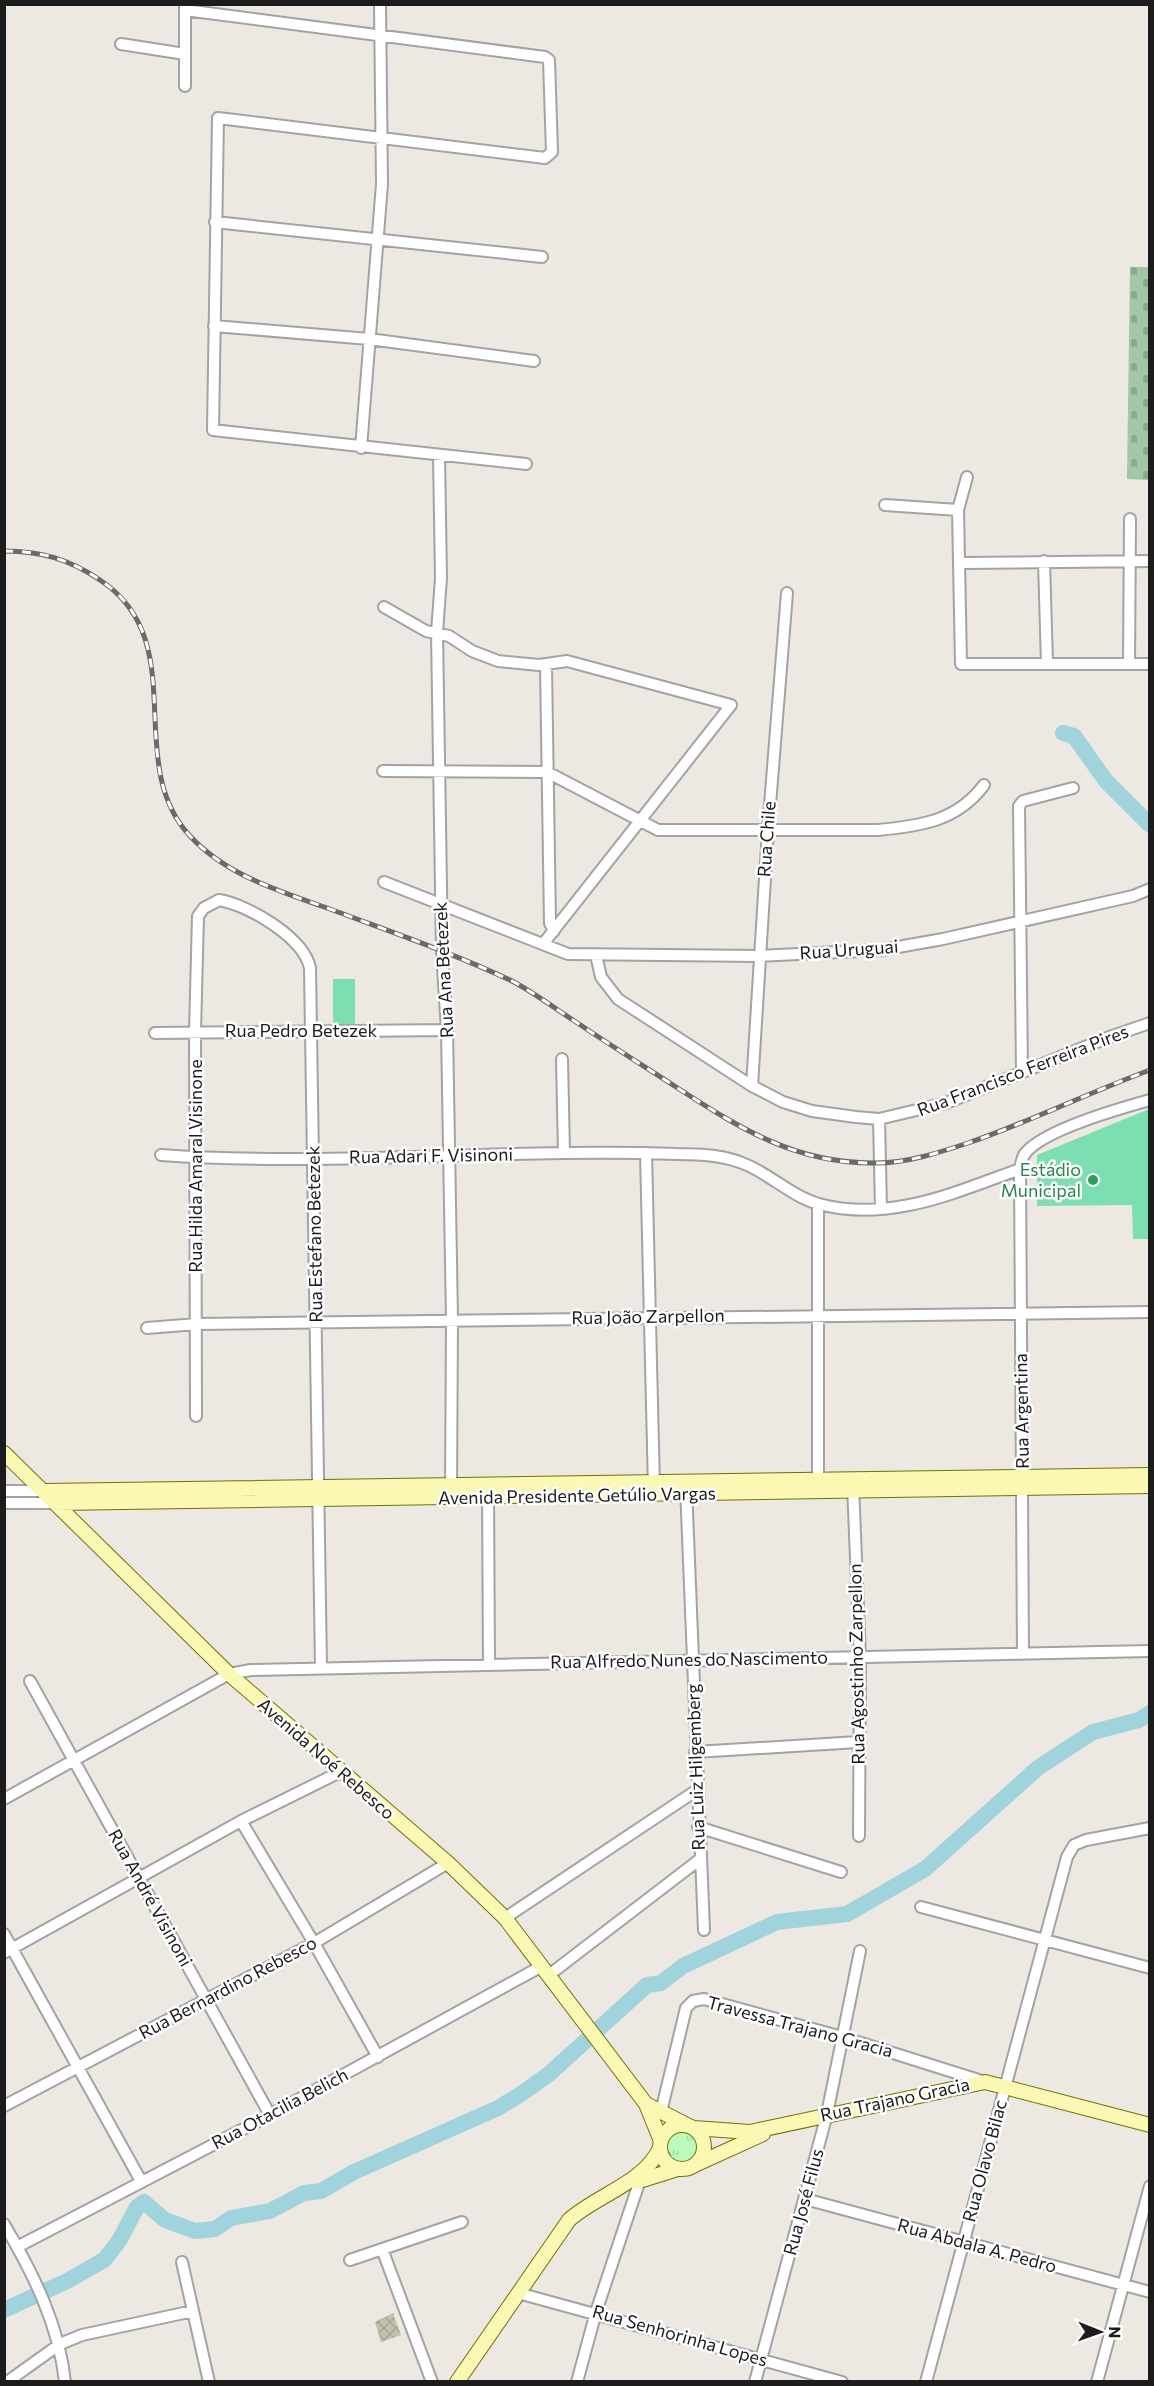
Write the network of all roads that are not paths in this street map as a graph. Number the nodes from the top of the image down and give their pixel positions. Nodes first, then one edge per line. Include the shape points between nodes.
1 (380, 4) edge
2 (185, 7) edge
3 (379, 36) junction
4 (121, 44) dead end
5 (185, 54) junction
6 (185, 86) dead end
7 (381, 136) junction
8 (215, 222) junction
9 (377, 237) junction
10 (542, 257) dead end
11 (214, 326) junction
12 (369, 339) junction
13 (534, 361) dead end
14 (361, 448) junction
15 (439, 455) junction
16 (526, 464) dead end
17 (967, 477) dead end
18 (885, 505) dead end
19 (958, 510) junction
20 (1131, 519) dead end
21 (1044, 561) junction
22 (1130, 561) junction
23 (1149, 561) edge
24 (960, 563) junction
25 (788, 593) dead end
26 (384, 607) dead end
27 (437, 632) junction
28 (1047, 664) junction
29 (1129, 664) junction
30 (1149, 664) edge
31 (546, 665) junction
32 (383, 771) dead end
33 (439, 771) junction
34 (547, 772) junction
35 (984, 785) dead end
36 (1073, 788) dead end
37 (640, 819) junction
38 (768, 830) junction
39 (384, 882) dead end
40 (1149, 889) edge
41 (441, 904) junction
42 (198, 916) joint
43 (1019, 921) junction
44 (554, 930) junction
45 (543, 944) junction
46 (596, 955) junction
47 (759, 956) junction
48 (1149, 1023) edge
49 (447, 1030) junction
50 (311, 1031) junction
51 (195, 1032) junction
52 (155, 1033) dead end
53 (562, 1059) dead end
54 (1022, 1072) junction
55 (752, 1086) junction
56 (1149, 1100) edge
57 (879, 1119) junction
58 (564, 1153) junction
59 (646, 1153) junction
60 (161, 1155) dead end
61 (450, 1156) junction
62 (196, 1158) junction
63 (313, 1158) junction
64 (1020, 1169) junction
65 (818, 1204) junction
66 (881, 1209) junction
67 (1021, 1312) junction
68 (1149, 1312) edge
69 (816, 1315) junction
70 (649, 1318) junction
71 (452, 1320) junction
72 (317, 1322) junction
73 (198, 1324) junction
74 (147, 1328) dead end
75 (196, 1416) dead end
76 (4, 1453) edge
77 (1149, 1475) edge
78 (818, 1480) junction
79 (1023, 1483) junction
80 (319, 1486) junction
81 (853, 1486) junction
82 (1149, 1486) edge
83 (654, 1489) junction
84 (687, 1489) junction
85 (4, 1491) edge
86 (44, 1491) junction
87 (451, 1491) junction
88 (488, 1491) junction
89 (319, 1501) junction
90 (4, 1503) edge
91 (56, 1503) junction
92 (1149, 1651) edge
93 (1023, 1654) junction
94 (860, 1657) junction
95 (692, 1660) junction
96 (489, 1664) junction
97 (321, 1667) junction
98 (229, 1674) junction
99 (30, 1681) dead end
100 (858, 1742) junction
101 (695, 1752) junction
102 (74, 1762) junction
103 (340, 1772) junction
104 (697, 1790) junction
105 (4, 1799) edge
106 (241, 1821) junction
107 (698, 1827) junction
108 (1149, 1828) edge
109 (859, 1836) dead end
110 (699, 1860) junction
111 (448, 1863) junction
112 (841, 1872) dead end
113 (138, 1877) junction
114 (921, 1907) dead end
115 (505, 1917) junction
116 (704, 1930) dead end
117 (4, 1934) edge
118 (1046, 1941) junction
119 (314, 1942) junction
120 (9, 1951) edge
121 (860, 1951) dead end
122 (1149, 1968) edge
123 (545, 1971) junction
124 (208, 2000) junction
125 (842, 2037) junction
126 (378, 2057) junction
127 (79, 2067) junction
128 (985, 2082) junction
129 (1005, 2086) junction
130 (646, 2104) junction
131 (4, 2106) edge
132 (661, 2112) junction
133 (827, 2114) junction
134 (270, 2115) junction
135 (1149, 2125) edge
136 (781, 2126) junction
137 (690, 2127) junction
138 (660, 2144) junction
139 (697, 2164) junction
140 (677, 2169) junction
141 (640, 2180) junction
142 (141, 2181) junction
143 (1149, 2186) edge
144 (614, 2190) junction
145 (805, 2199) junction
146 (462, 2222) dead end
147 (4, 2224) edge
148 (964, 2243) junction
149 (17, 2247) junction
150 (382, 2249) junction
151 (350, 2260) dead end
152 (182, 2262) dead end
153 (1123, 2285) junction
154 (1149, 2292) edge
155 (518, 2293) junction
156 (193, 2311) junction
157 (596, 2312) junction
158 (60, 2344) junction
159 (761, 2359) junction
160 (7, 2382) edge
161 (65, 2382) edge
162 (209, 2382) edge
163 (432, 2382) edge
164 (458, 2382) edge
165 (577, 2382) edge
166 (755, 2382) edge
167 (842, 2382) edge
168 (926, 2382) edge
169 (1097, 2382) edge

1 - 3 street
2 - 3 street
2 - 5 street
3 - 7 street
3 - 7 street via 545,57 549,60 552,152 545,158
4 - 5 street
5 - 6 street
7 - 8 street via 218,118
7 - 9 street
8 - 9 street
8 - 11 street
9 - 10 street
9 - 12 street
11 - 12 street
11 - 14 street via 213,430
12 - 13 street
12 - 14 street
14 - 15 street
15 - 16 street
15 - 27 street, Rua Ana Betezek via 441,578
17 - 19 street
18 - 19 street
19 - 24 street
20 - 22 street
21 - 22 street
21 - 24 street
21 - 28 street
22 - 23 street
22 - 29 street
24 - 28 street via 961,664
25 - 38 street, Rua Chile
26 - 27 street via 426,631
27 - 31 street via 498,661
27 - 33 street, Rua Ana Betezek
28 - 29 street
29 - 30 street
31 - 34 street
31 - 37 street via 567,661 731,705
32 - 33 street
33 - 34 street
33 - 41 street, Rua Ana Betezek
34 - 37 street
34 - 44 street via 550,922
35 - 38 street via 959,812 914,826 878,830
36 - 43 street via 1023,801 1019,806
37 - 38 street via 658,830
37 - 44 street
38 - 47 street, Rua Chile
39 - 41 street, Rua Uruguai
40 - 43 street, Rua Uruguai
41 - 45 street, Rua Uruguai
41 - 49 street, Rua Ana Betezek
42 - 50 street, Rua Estefano Betezek via 219,900 239,905 293,938 304,950 310,968
42 - 51 street, Rua Hilda Amaral Visinone
43 - 47 street, Rua Uruguai via 909,946
43 - 54 street
44 - 45 street
45 - 46 street, Rua Uruguai via 568,954
46 - 47 street, Rua Uruguai
46 - 55 street, Rua Francisco Ferreira Pires via 601,977 618,999
47 - 55 street, Rua Chile
48 - 54 street, Rua Francisco Ferreira Pires
49 - 50 street, Rua Pedro Betezek
49 - 61 street, Rua Ana Betezek
50 - 51 street, Rua Pedro Betezek
50 - 63 street, Rua Estefano Betezek
51 - 52 street, Rua Pedro Betezek
51 - 62 street, Rua Hilda Amaral Visinone
53 - 58 street
54 - 57 street, Rua Francisco Ferreira Pires via 946,1103
55 - 57 street, Rua Francisco Ferreira Pires via 812,1111
56 - 64 street via 1105,1113 1046,1138 1024,1156
57 - 66 street
58 - 59 street, Rua Adari F. Visinoni
58 - 61 street, Rua Adari F. Visinoni
59 - 65 street, Rua Adari F. Visinoni via 732,1159
59 - 70 street
60 - 62 street, Rua Adari F. Visinoni
61 - 63 street, Rua Adari F. Visinoni
61 - 71 street, Rua Ana Betezek
62 - 63 street, Rua Adari F. Visinoni
62 - 73 street, Rua Hilda Amaral Visinone
63 - 72 street, Rua Estefano Betezek
64 - 66 street via 930,1202
64 - 67 street, Rua Argentina
65 - 66 street
65 - 69 street
67 - 68 street, Rua João Zarpellon
67 - 69 street, Rua João Zarpellon
67 - 79 street, Rua Argentina
69 - 70 street, Rua João Zarpellon
69 - 78 street
70 - 71 street, Rua João Zarpellon
70 - 83 street
71 - 72 street, Rua João Zarpellon
71 - 87 street, Rua Ana Betezek
72 - 73 street, Rua João Zarpellon
72 - 80 street, Rua Estefano Betezek
73 - 74 street, Rua João Zarpellon
73 - 75 street, Rua Hilda Amaral Visinone
76 - 86 main road, Avenida Noé Rebesco
77 - 79 main road, Avenida Presidente Getúlio Vargas
78 - 81 main road, Avenida Presidente Getúlio Vargas
78 - 84 main road, Avenida Presidente Getúlio Vargas
79 - 81 main road, Avenida Presidente Getúlio Vargas
79 - 82 main road, Avenida Presidente Getúlio Vargas
79 - 93 street, Rua Argentina
80 - 86 main road, Avenida Presidente Getúlio Vargas
80 - 87 main road, Avenida Presidente Getúlio Vargas
80 - 89 street, Rua Estefano Betezek
81 - 84 main road, Avenida Presidente Getúlio Vargas
81 - 94 street, Rua Agostinho Zarpellon
83 - 84 main road, Avenida Presidente Getúlio Vargas
83 - 88 main road, Avenida Presidente Getúlio Vargas
84 - 95 street, Rua Luiz Hilgemberg
85 - 86 street, Avenida Presidente Getúlio Vargas
86 - 91 main road, Avenida Noé Rebesco
87 - 88 main road, Avenida Presidente Getúlio Vargas
87 - 89 main road, Avenida Presidente Getúlio Vargas
88 - 96 street
89 - 91 main road, Avenida Presidente Getúlio Vargas
89 - 97 street, Rua Estefano Betezek
90 - 91 street, Avenida Presidente Getúlio Vargas
91 - 98 main road, Avenida Noé Rebesco
92 - 93 street, Rua Alfredo Nunes do Nascimento
93 - 94 street, Rua Alfredo Nunes do Nascimento
94 - 95 street, Rua Alfredo Nunes do Nascimento
94 - 100 street, Rua Agostinho Zarpellon
95 - 96 street, Rua Alfredo Nunes do Nascimento
95 - 101 street, Rua Luiz Hilgemberg
96 - 97 street, Rua Alfredo Nunes do Nascimento
97 - 98 street, Rua Alfredo Nunes do Nascimento
98 - 102 street
98 - 103 main road, Avenida Noé Rebesco
99 - 102 street, Rua André Visinoni
100 - 101 street
100 - 109 street, Rua Agostinho Zarpellon
101 - 104 street, Rua Luiz Hilgemberg
102 - 105 street
102 - 113 street, Rua André Visinoni
103 - 106 street
103 - 111 main road, Avenida Noé Rebesco
104 - 107 street, Rua Luiz Hilgemberg
104 - 115 street
106 - 113 street
106 - 119 street
107 - 110 street, Rua Luiz Hilgemberg
107 - 112 street
108 - 118 street, Rua Olavo Bilac via 1074,1845 1067,1857
110 - 116 street, Rua Luiz Hilgemberg
110 - 123 street, Rua Otacilia Belich
111 - 115 main road, Avenida Noé Rebesco
111 - 119 street, Rua Bernardino Rebesco
113 - 120 street
113 - 124 street, Rua André Visinoni
114 - 118 street
115 - 123 main road, Avenida Noé Rebesco
117 - 120 street
118 - 122 street
118 - 129 street, Rua Olavo Bilac
119 - 124 street, Rua Bernardino Rebesco
119 - 126 street
120 - 127 street
121 - 125 street, Rua José Filus
123 - 126 street, Rua Otacilia Belich
123 - 130 main road, Avenida Noé Rebesco
124 - 127 street, Rua Bernardino Rebesco
124 - 134 street, Rua André Visinoni
125 - 128 street, Travessa Trajano Gracia
125 - 132 street, Travessa Trajano Gracia via 704,1999 693,2001 686,2008
125 - 133 street, Rua José Filus
126 - 134 street, Rua Otacilia Belich
127 - 131 street, Rua Bernardino Rebesco
127 - 142 street
128 - 129 main road, Rua Trajano Gracia
128 - 133 main road, Rua Trajano Gracia
129 - 135 main road, Rua Trajano Gracia
129 - 148 street, Rua Olavo Bilac
130 - 132 main road
130 - 138 main road
132 - 137 main road
133 - 136 main road, Rua Trajano Gracia
133 - 145 street, Rua José Filus
134 - 142 street, Rua Otacilia Belich
136 - 137 main road, Rua Trajano Gracia via 750,2132
136 - 139 main road, Rua Trajano Gracia
137 - 138 main road via 674,2126
137 - 139 main road via 699,2132 704,2145
138 - 140 main road via 665,2161
138 - 144 main road via 648,2168
139 - 140 main road
140 - 141 main road
141 - 144 main road
141 - 157 street
142 - 149 street, Rua Otacilia Belich
143 - 153 street
144 - 155 main road via 583,2207 569,2220
145 - 148 street, Rua Abdala A. Pedro
145 - 159 street, Rua José Filus
146 - 150 street
147 - 149 street
148 - 153 street, Rua Abdala A. Pedro
148 - 168 street, Rua Olavo Bilac
149 - 158 street
150 - 151 street
150 - 163 street
152 - 156 street
153 - 154 street, Rua Abdala A. Pedro
153 - 169 street
155 - 157 street, Rua Senhorinha Lopes
155 - 164 main road
156 - 158 street via 97,2330
156 - 162 street
157 - 159 street, Rua Senhorinha Lopes
157 - 165 street
158 - 160 street
158 - 161 street
159 - 166 street, Rua José Filus
159 - 167 street, Rua Senhorinha Lopes

